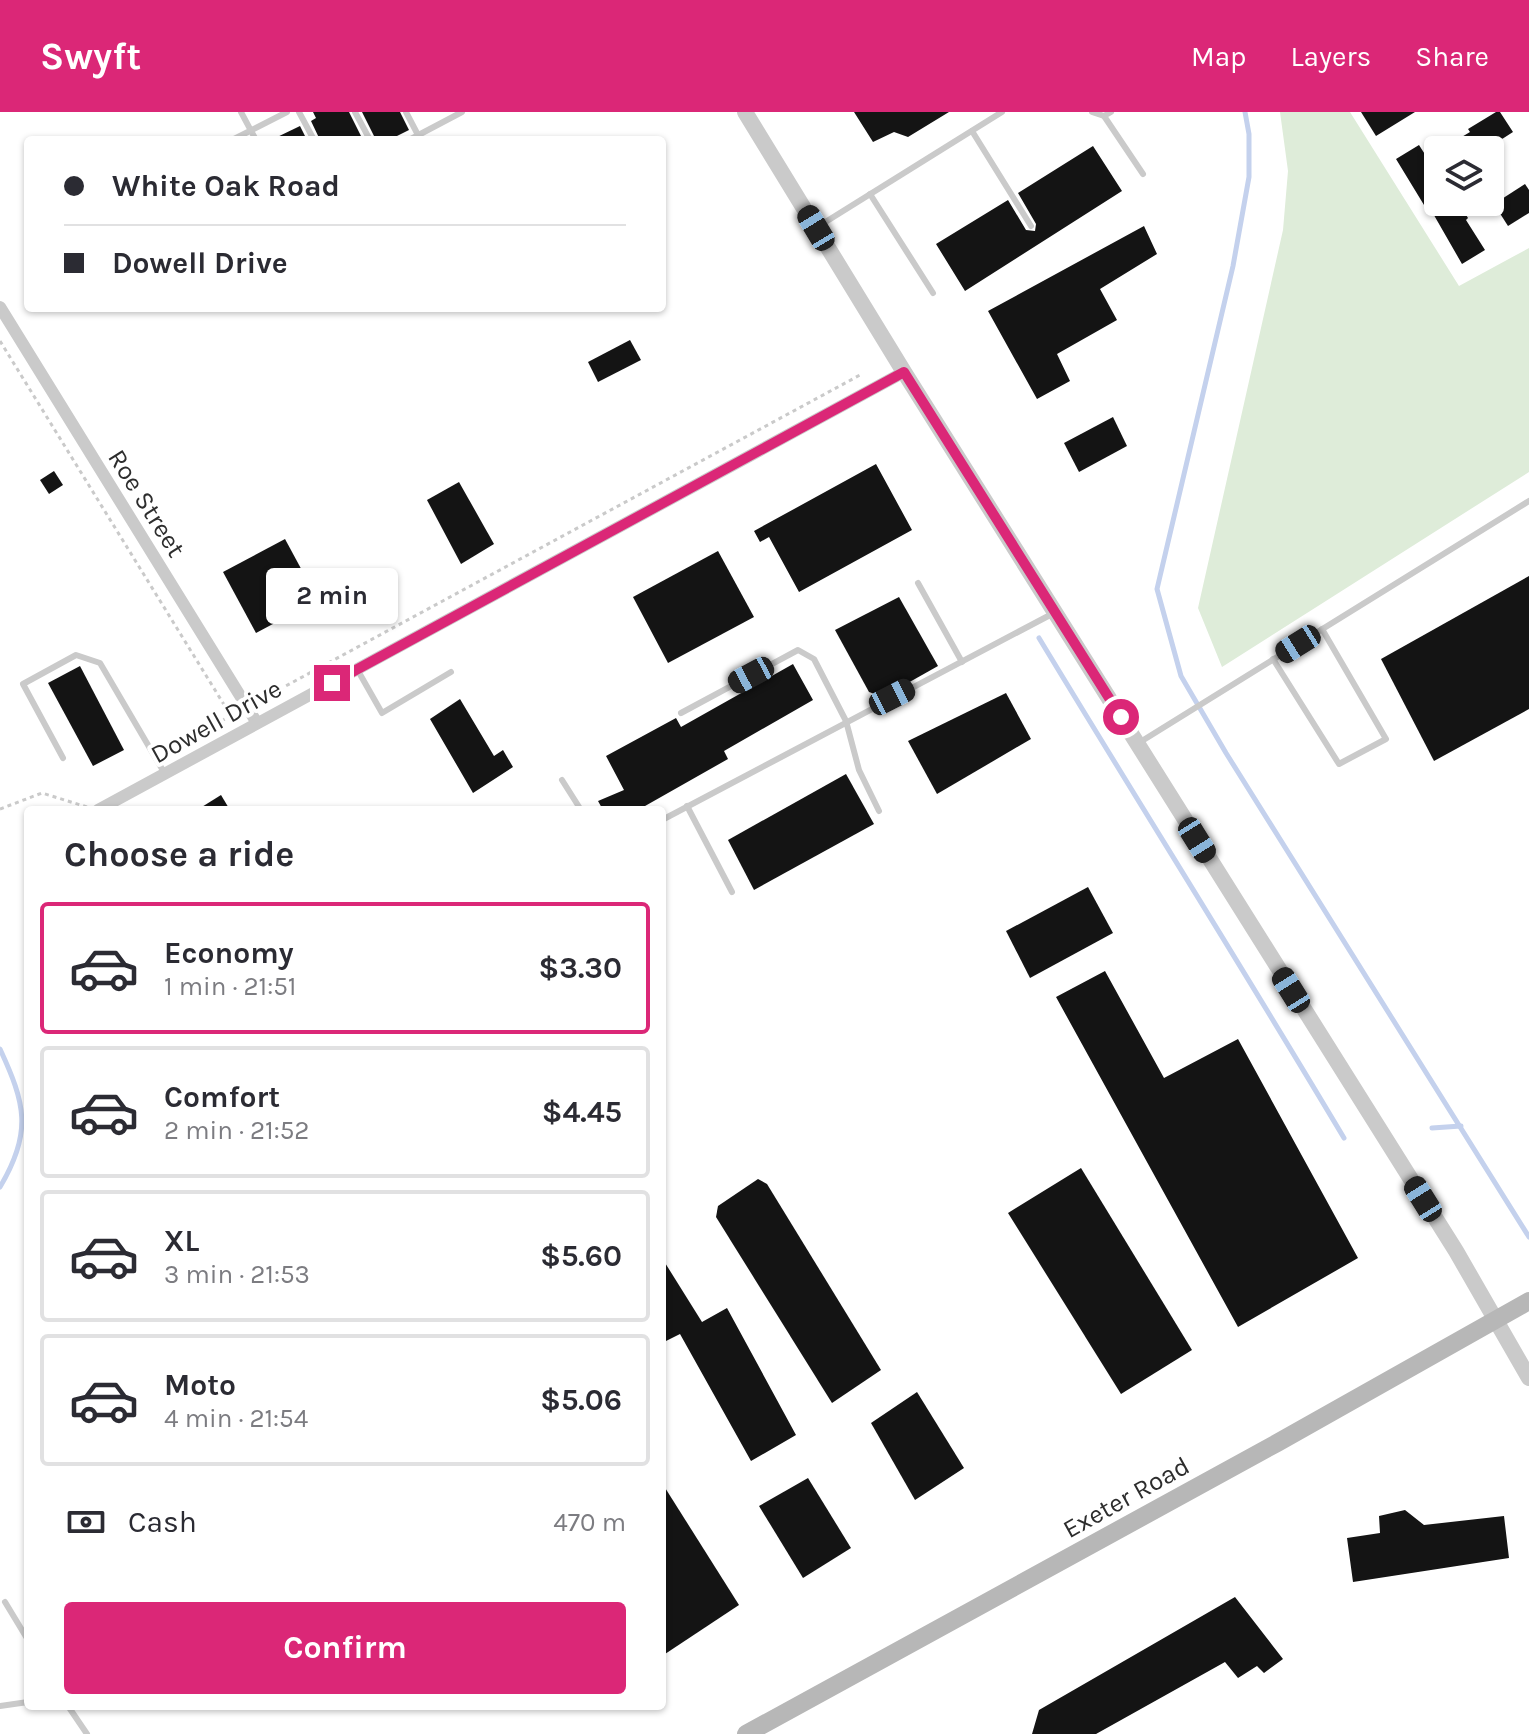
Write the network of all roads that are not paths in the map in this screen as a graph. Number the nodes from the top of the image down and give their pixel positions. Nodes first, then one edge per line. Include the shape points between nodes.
1 (241, 112) edge
2 (287, 112) edge
3 (299, 112) edge
4 (355, 112) edge
5 (406, 112) edge
6 (745, 112) edge
7 (1002, 112) edge
8 (1092, 112) edge
9 (458, 113) edge
10 (1107, 114) edge
11 (251, 131) junction
12 (972, 131) junction
13 (418, 135) joint
14 (240, 136) edge
15 (254, 136) edge
16 (312, 136) edge
17 (368, 136) edge
18 (1143, 174) dead end
19 (870, 194) junction
20 (1031, 226) dead end
21 (816, 228) junction
22 (933, 293) dead end
23 (0, 307) edge
24 (904, 372) junction
25 (1529, 501) edge
26 (918, 583) dead end
27 (1055, 612) junction
28 (1322, 629) junction
29 (1273, 659) junction
30 (962, 662) junction
31 (357, 669) junction
32 (451, 672) dead end
33 (681, 713) dead end
34 (846, 721) junction
35 (257, 723) junction
36 (1137, 744) junction
37 (63, 758) dead end
38 (165, 774) junction
39 (562, 780) dead end
40 (105, 806) edge
41 (578, 806) edge
42 (687, 806) junction
43 (879, 811) dead end
44 (666, 818) edge
45 (732, 892) dead end
46 (1529, 1301) edge
47 (1496, 1320) junction
48 (1529, 1378) edge
49 (5, 1602) dead end
50 (24, 1633) edge
51 (24, 1703) edge
52 (0, 1706) edge
53 (71, 1710) edge
54 (87, 1734) edge
55 (746, 1734) edge

1 - 11 lane
2 - 11 lane
3 - 16 lane
4 - 17 lane
5 - 13 lane
6 - 21 street
7 - 12 lane
8 - 10 lane
9 - 13 lane
10 - 18 lane
11 - 14 lane
11 - 15 lane
12 - 19 lane
12 - 20 lane
19 - 21 lane
19 - 22 lane
21 - 24 street
23 - 35 street, Roe Street
24 - 27 street
24 - 31 street, Dowell Drive
25 - 28 lane
26 - 30 lane
27 - 30 lane
27 - 36 street
28 - 29 lane
28 - 29 lane via 1386,739 1339,764
29 - 36 lane
30 - 34 lane
31 - 32 lane via 382,713
31 - 35 street, Dowell Drive
33 - 34 lane via 798,650 814,659
34 - 42 lane
34 - 43 lane via 859,770
35 - 38 street, Dowell Drive
36 - 47 street
37 - 38 lane via 23,684 76,655 100,663
38 - 40 street, Dowell Drive
39 - 41 lane
42 - 44 lane
42 - 45 lane
46 - 47 main road, Exeter Road
47 - 48 street
47 - 55 main road, Exeter Road
49 - 50 lane
51 - 52 lane
53 - 54 lane

